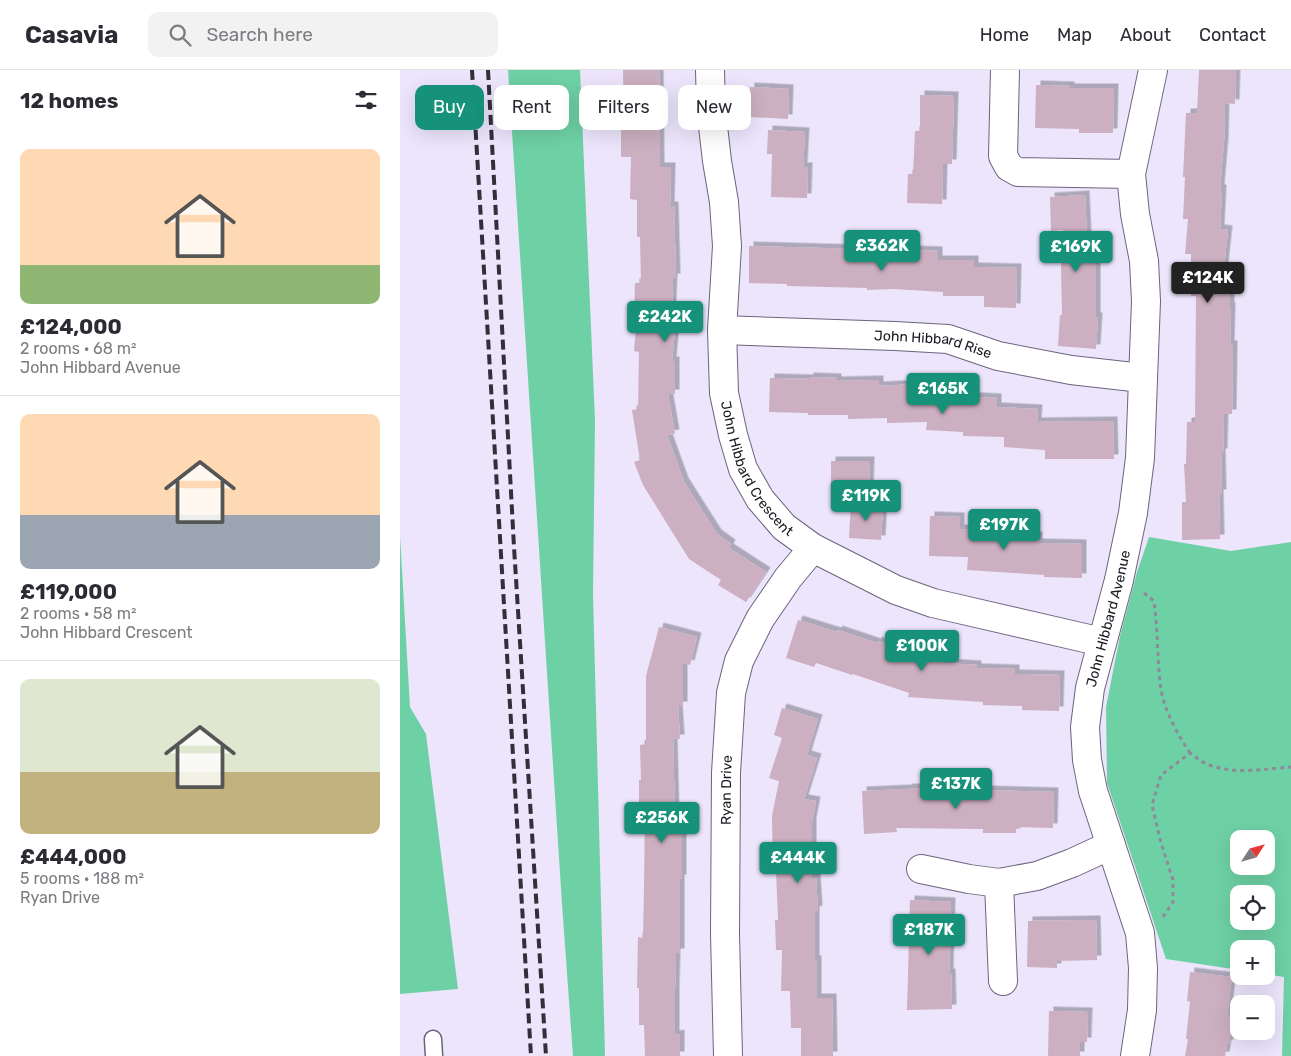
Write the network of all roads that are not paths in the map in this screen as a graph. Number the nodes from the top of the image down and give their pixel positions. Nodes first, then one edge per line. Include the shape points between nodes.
1 (710, 70) edge
2 (1005, 70) edge
3 (1153, 70) edge
4 (1131, 174) junction
5 (722, 330) junction
6 (1142, 378) junction
7 (814, 548) junction
8 (1102, 642) junction
9 (1111, 845) junction
10 (921, 869) dead end
11 (999, 884) junction
12 (1003, 981) dead end
13 (433, 1039) dead end
14 (434, 1056) edge
15 (728, 1056) edge
16 (1134, 1056) edge

1 - 5 street, John Hibbard Crescent via 711,110 727,246
2 - 4 street via 1002,156 1009,167 1018,172
3 - 4 street, John Hibbard Avenue
4 - 6 street, John Hibbard Avenue via 1144,261 1146,301
5 - 6 street, John Hibbard Rise via 948,340 998,356 1071,370
5 - 7 street, John Hibbard Crescent via 724,393 743,469 760,499 784,527
6 - 8 street, John Hibbard Avenue via 1140,458 1133,513
7 - 8 street, John Hibbard Crescent via 896,590 933,603
7 - 15 street, Ryan Drive via 788,578 760,619 739,661 731,693 726,773
8 - 9 street, John Hibbard Avenue via 1090,688 1085,727 1093,791
9 - 11 street via 1037,876
9 - 16 street, John Hibbard Avenue via 1140,933 1142,1010
10 - 11 street
11 - 12 street
13 - 14 lane

